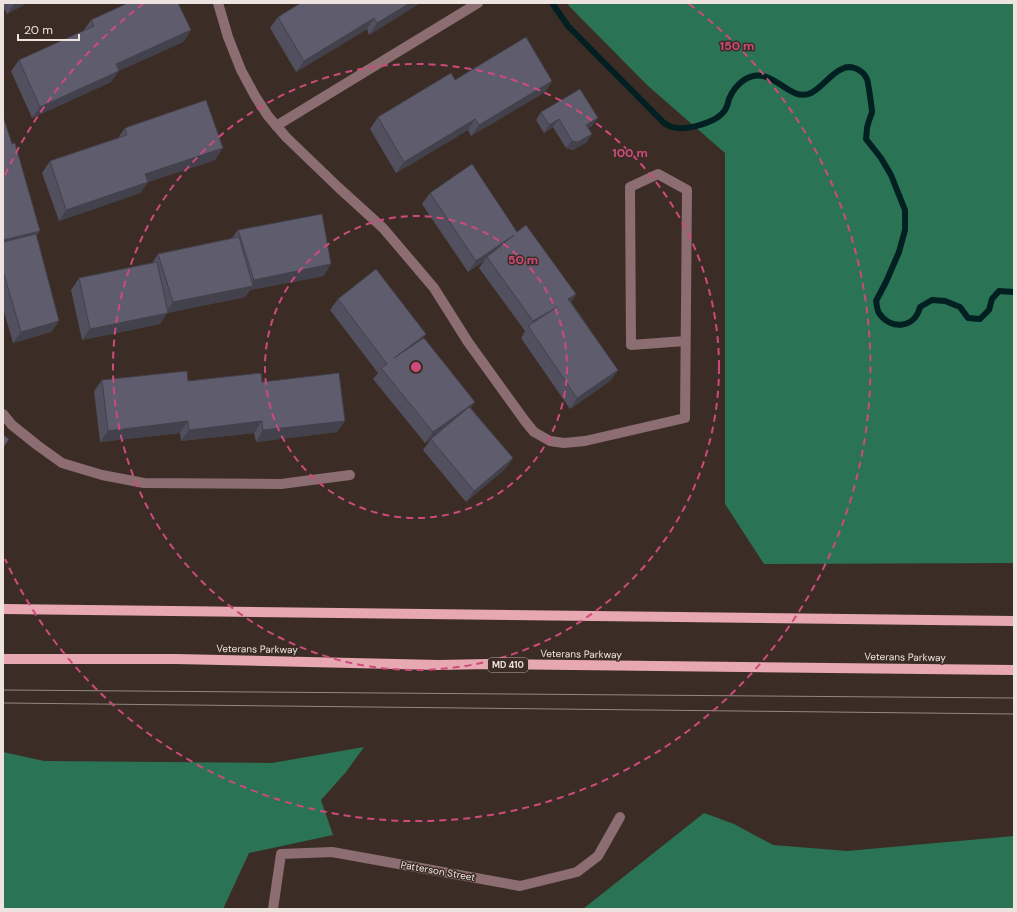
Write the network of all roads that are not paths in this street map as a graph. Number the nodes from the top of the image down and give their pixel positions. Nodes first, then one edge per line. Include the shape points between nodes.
1 (218, 3) edge
2 (478, 3) edge
3 (276, 126) junction
4 (685, 341) junction
5 (3, 414) edge
6 (350, 475) dead end
7 (3, 609) edge
8 (1014, 620) edge
9 (3, 659) edge
10 (1014, 670) edge
11 (620, 817) dead end
12 (273, 909) edge

1 - 3 street via 241,70
2 - 3 street
3 - 4 street via 383,228 434,288 468,342 525,421 534,432 550,441 584,441 685,418
4 - 4 street via 687,190 658,174 630,187 631,345
5 - 6 street via 12,425 62,462 102,475 144,483 281,484
7 - 8 main road
9 - 10 main road, Veterans Parkway / MD 410
11 - 12 street, Patterson Street via 598,856 577,872 520,886 332,852 281,854

